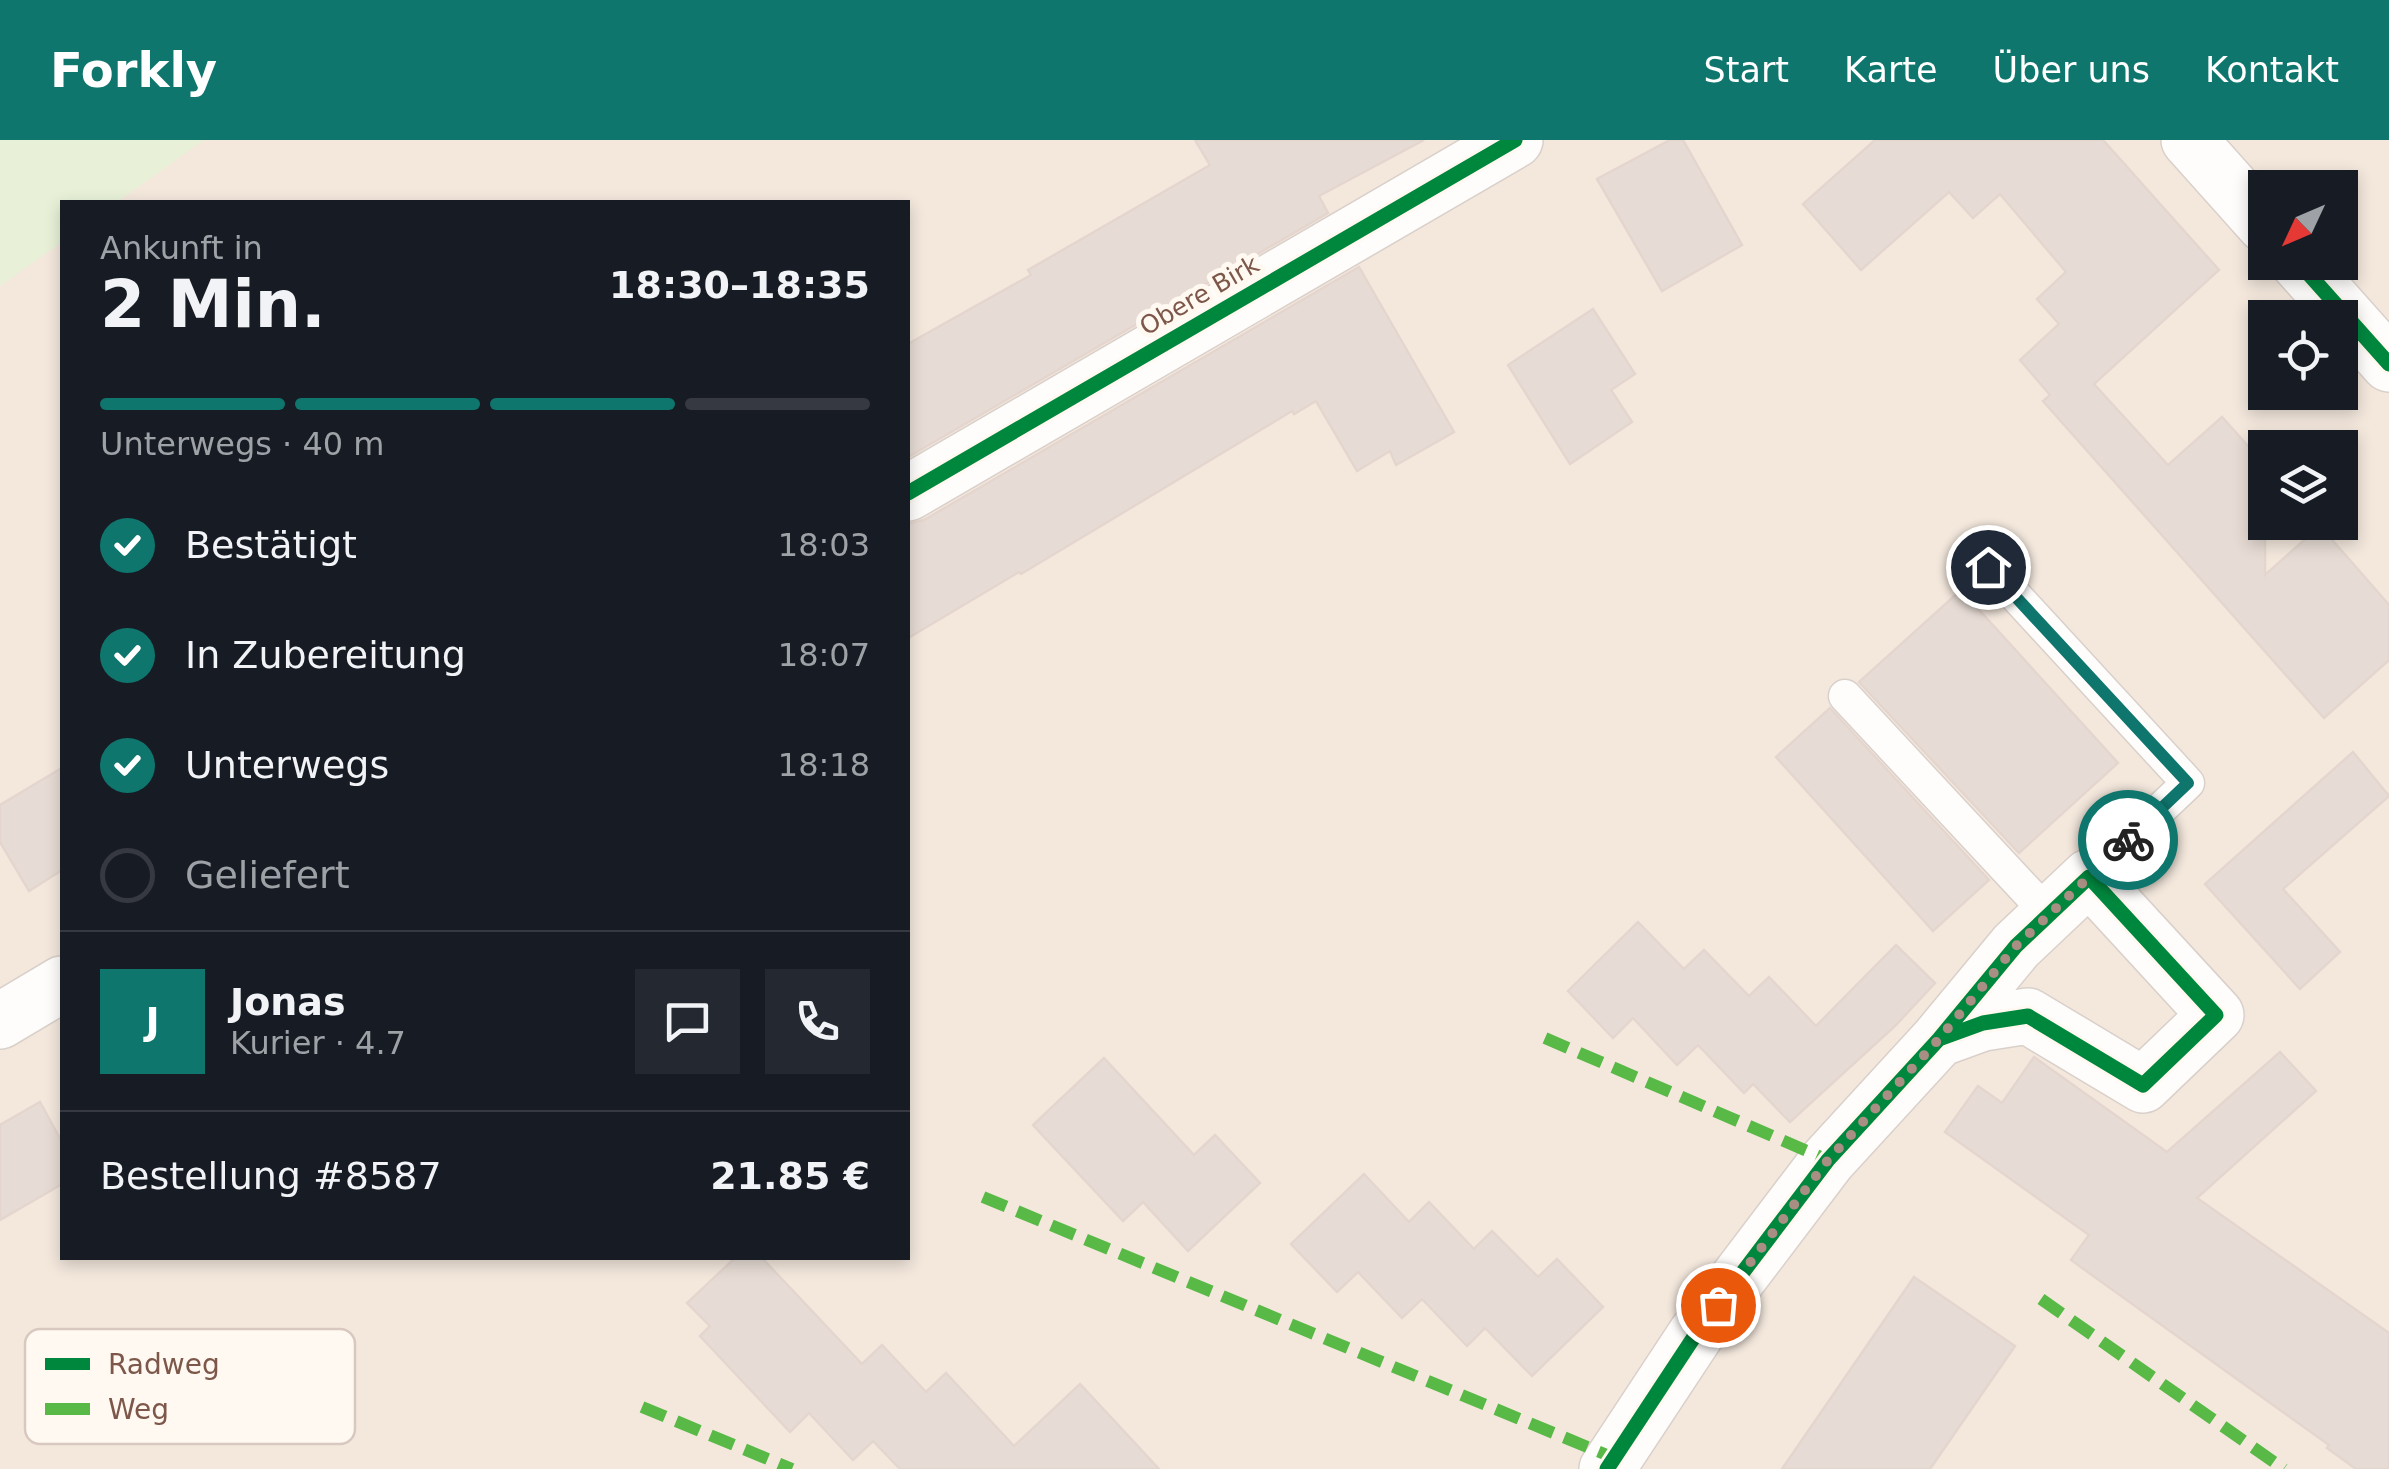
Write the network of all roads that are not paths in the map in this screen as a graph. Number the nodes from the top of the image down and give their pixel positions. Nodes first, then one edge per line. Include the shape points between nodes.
1 (1515, 140) edge
2 (2189, 140) edge
3 (2248, 206) edge
4 (2314, 280) edge
5 (2389, 364) edge
6 (910, 492) edge
7 (1988, 567) dead end
8 (1845, 696) dead end
9 (2089, 877) junction
10 (2049, 915) junction
11 (60, 985) edge
12 (0, 1020) edge
13 (1939, 1039) junction
14 (1607, 1469) edge

1 - 6 street, Obere Birk
2 - 3 street
4 - 5 street
7 - 9 lane via 2188,783
8 - 10 lane
9 - 10 street
9 - 13 street via 2216,1015 2143,1085 2028,1016 1983,1022
10 - 13 street
11 - 12 street
13 - 14 street via 1828,1160 1696,1334

